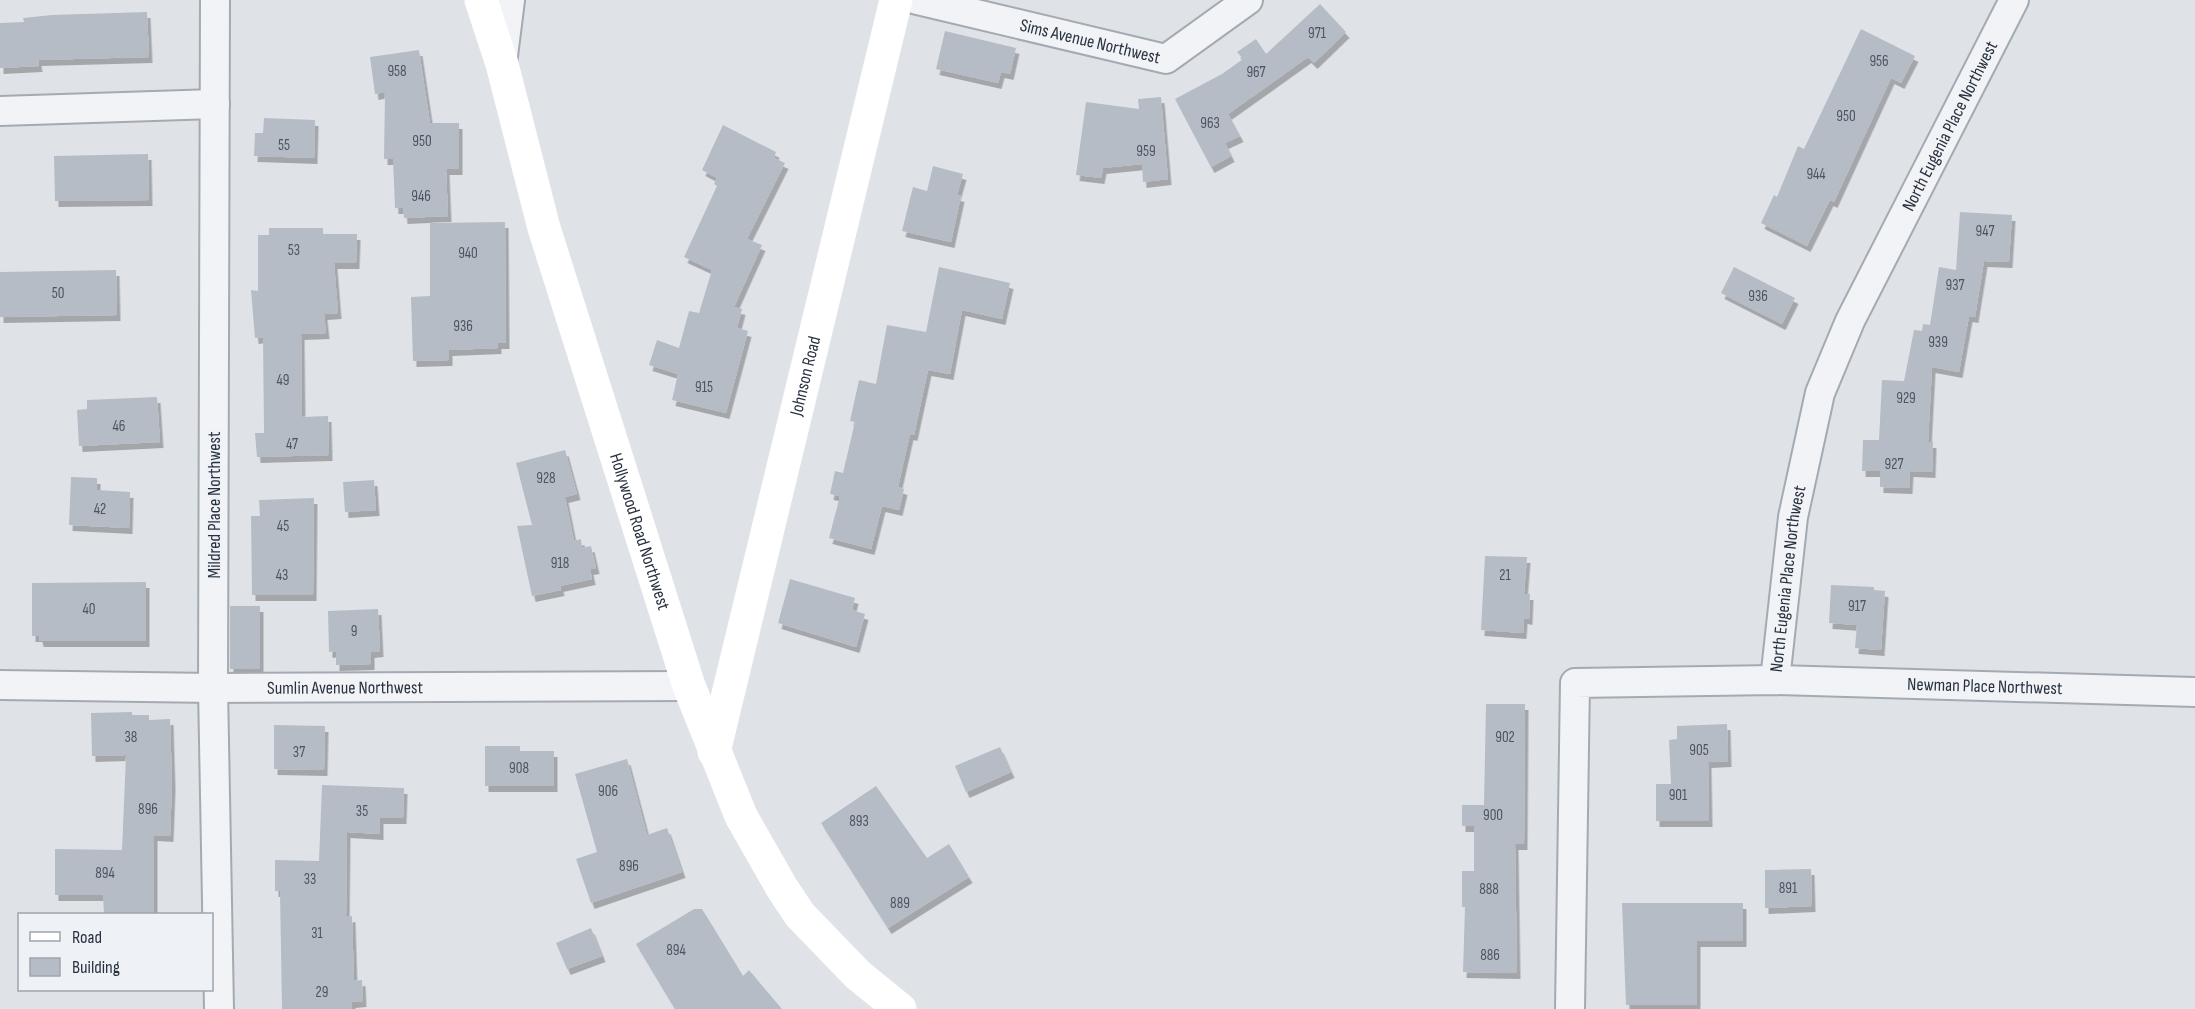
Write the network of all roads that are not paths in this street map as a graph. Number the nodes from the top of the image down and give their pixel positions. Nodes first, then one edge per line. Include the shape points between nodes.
1 (215, 0) edge
2 (481, 0) edge
3 (510, 0) edge
4 (896, 0) edge
5 (917, 0) edge
6 (1248, 0) edge
7 (2014, 0) edge
8 (502, 64) junction
9 (215, 104) junction
10 (0, 111) edge
11 (1775, 681) junction
12 (0, 686) edge
13 (689, 686) junction
14 (213, 688) junction
15 (2195, 692) edge
16 (714, 753) junction
17 (219, 1009) edge
18 (900, 1009) edge
19 (1570, 1009) edge

1 - 9 street, Mildred Place Northwest
2 - 8 street, Hollywood Road Northwest
3 - 8 street
4 - 16 street, Johnson Road
5 - 6 street, Sims Avenue Northwest via 1166,59
7 - 11 street, North Eugenia Place Northwest via 1850,321 1820,393 1793,517
8 - 13 street, Hollywood Road Northwest via 544,228
9 - 10 street
9 - 14 street, Mildred Place Northwest
11 - 15 street, Newman Place Northwest
11 - 19 street, North Eugenia Place Northwest via 1575,683
12 - 14 street, Sumlin Avenue Northwest
13 - 14 street, Sumlin Avenue Northwest
13 - 16 street, Hollywood Road Northwest
14 - 17 street, Mildred Place Northwest
16 - 18 street, Hollywood Road Northwest via 741,816 800,915 858,975

